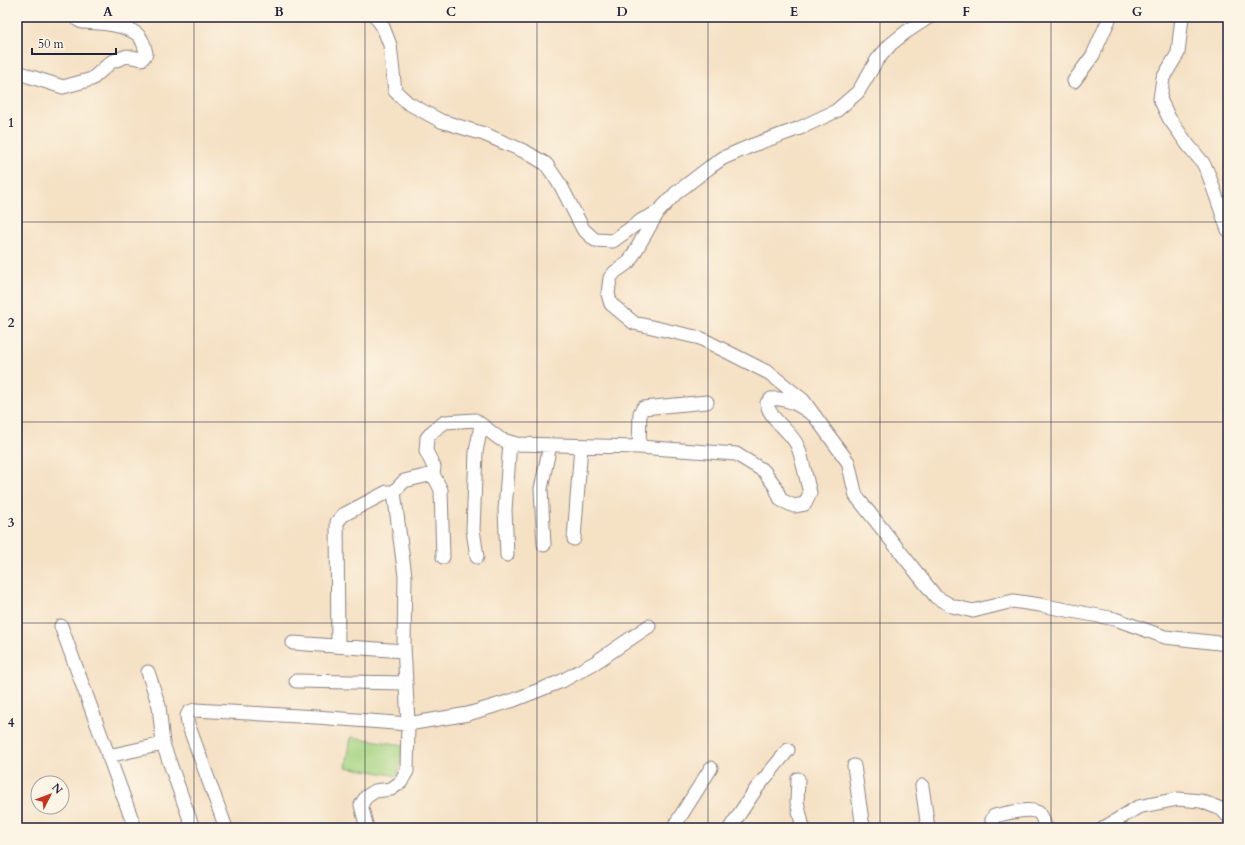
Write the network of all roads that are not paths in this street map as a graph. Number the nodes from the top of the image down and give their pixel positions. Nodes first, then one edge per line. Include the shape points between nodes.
1 (79, 17) edge
2 (376, 17) edge
3 (1110, 17) edge
4 (1182, 17) edge
5 (930, 18) edge
6 (17, 71) edge
7 (1074, 81) dead end
8 (658, 212) junction
9 (1228, 230) edge
10 (707, 402) dead end
11 (815, 416) junction
12 (481, 425) junction
13 (510, 442) junction
14 (550, 445) junction
15 (581, 446) junction
16 (639, 446) junction
17 (432, 474) junction
18 (394, 492) junction
19 (574, 539) dead end
20 (544, 545) dead end
21 (507, 555) dead end
22 (443, 557) dead end
23 (477, 557) dead end
24 (61, 626) dead end
25 (649, 626) dead end
26 (293, 644) dead end
27 (1228, 644) edge
28 (338, 646) junction
29 (404, 651) junction
30 (148, 672) dead end
31 (296, 680) dead end
32 (406, 683) junction
33 (408, 724) junction
34 (163, 744) junction
35 (788, 750) dead end
36 (108, 756) junction
37 (854, 766) dead end
38 (711, 768) dead end
39 (798, 780) dead end
40 (922, 786) dead end
41 (1228, 816) edge
42 (135, 828) edge
43 (193, 828) edge
44 (226, 828) edge
45 (367, 828) edge
46 (673, 828) edge
47 (730, 828) edge
48 (804, 828) edge
49 (863, 828) edge
50 (928, 828) edge
51 (993, 828) edge
52 (1046, 828) edge
53 (1104, 828) edge

1 - 6 street via 78,20 82,22 119,26 138,34 146,54 142,59 127,56 111,62 92,79 63,87
2 - 8 street via 390,46 395,91 408,103 441,121 484,134 526,152 546,164 561,186 583,229 595,240 613,241
3 - 7 street via 1093,55
4 - 9 street via 1178,53 1163,78 1160,99 1169,118 1203,163
5 - 8 street via 891,44 877,60 858,92 836,111 722,158 676,193
8 - 11 street via 629,262 610,278 608,294 611,304 634,323 700,338 769,373 803,400
10 - 16 street via 643,408 640,413
11 - 16 street via 797,404 779,398 771,399 767,404 768,411 798,446 810,493 805,504 794,506 781,500 775,486 764,472 736,454
11 - 27 street via 848,462 856,496 927,587 936,597 952,606 973,611 1013,601 1115,619 1165,637
12 - 13 street
12 - 17 street via 474,420 445,422 432,431 427,438 426,450 434,467
12 - 23 street via 476,452 473,530
13 - 14 street
13 - 21 street via 505,510
14 - 15 street
14 - 20 street via 541,489
15 - 16 street
15 - 19 street
17 - 18 street via 404,481
17 - 22 street via 441,490
18 - 28 street via 387,492 343,515 337,522
18 - 29 street via 405,576
24 - 36 street
25 - 33 street via 596,662 562,681 514,700 468,714
26 - 28 street
28 - 29 street
29 - 32 street
30 - 34 street via 159,706
31 - 32 street
32 - 33 street
33 - 44 street via 195,710 189,712 188,724
33 - 45 street via 407,770 401,782 366,797 361,805
34 - 36 street
34 - 43 street
35 - 47 street via 756,789
36 - 42 street
37 - 49 street
38 - 46 street
39 - 48 street via 797,802
40 - 50 street
41 - 53 street via 1220,809 1201,801 1178,799 1138,807
51 - 52 street via 994,816 1033,811 1041,815

